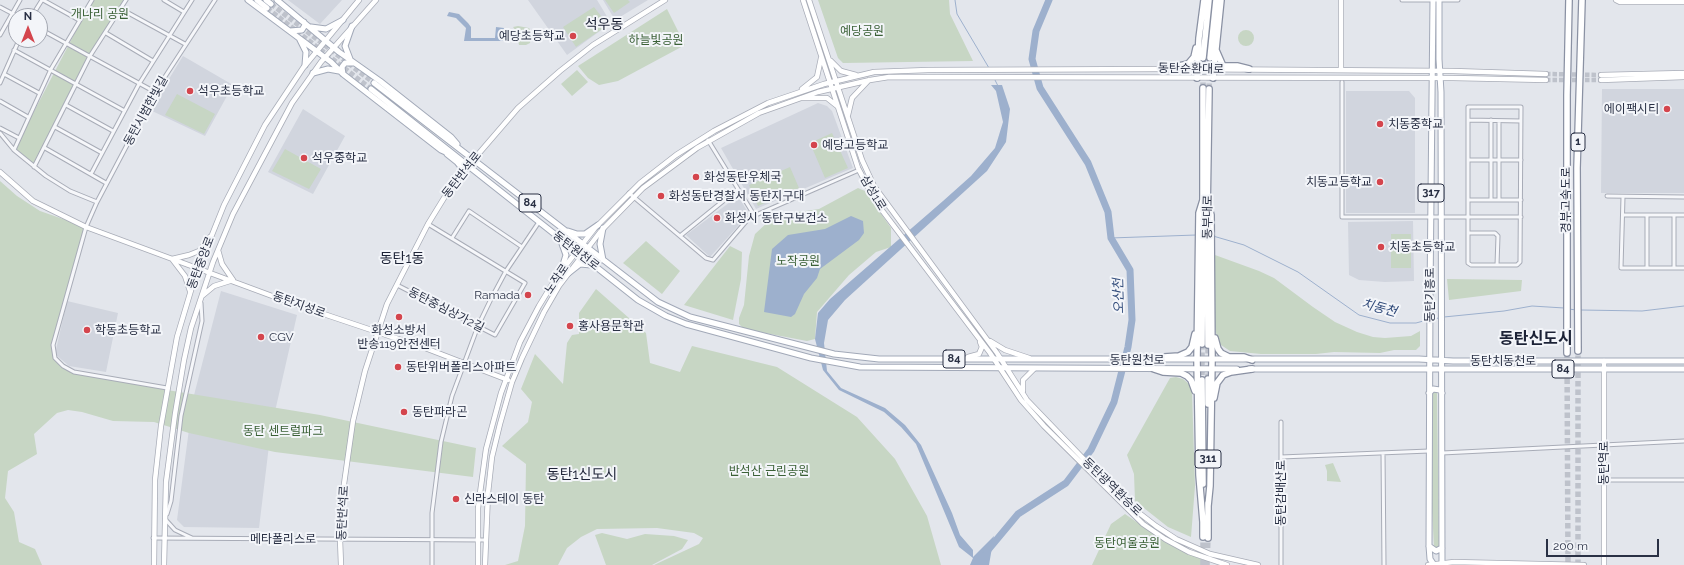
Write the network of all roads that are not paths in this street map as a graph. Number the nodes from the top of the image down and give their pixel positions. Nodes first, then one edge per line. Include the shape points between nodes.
1 (42, 0) edge
2 (92, 0) edge
3 (126, 0) edge
4 (164, 0) edge
5 (192, 0) edge
6 (215, 0) edge
7 (248, 0) edge
8 (257, 0) edge
9 (277, 0) edge
10 (359, 0) edge
11 (376, 0) edge
12 (665, 0) edge
13 (803, 0) edge
14 (809, 0) edge
15 (1204, 0) edge
16 (1209, 0) edge
17 (1216, 0) edge
18 (1221, 0) edge
19 (1340, 0) edge
20 (1402, 0) edge
21 (1433, 0) edge
22 (1439, 0) edge
23 (1458, 0) edge
24 (1569, 0) edge
25 (1582, 0) edge
26 (1616, 0) edge
27 (1681, 2) edge
28 (268, 4) tunnel mouth
29 (121, 9) junction
30 (184, 12) junction
31 (8, 20) edge
32 (79, 20) junction
33 (303, 20) junction
34 (343, 20) junction
35 (352, 26) junction
36 (311, 27) junction
37 (289, 31) junction
38 (106, 32) junction
39 (48, 34) edge
40 (0, 35) edge
41 (169, 36) junction
42 (297, 36) junction
43 (1199, 38) junction
44 (326, 40) junction
45 (65, 44) junction
46 (185, 44) junction
47 (333, 47) junction
48 (1215, 48) junction
49 (14, 50) joint
50 (317, 51) junction
51 (826, 53) junction
52 (821, 54) junction
53 (90, 56) junction
54 (325, 57) junction
55 (1203, 58) tunnel mouth
56 (1210, 58) tunnel mouth
57 (153, 61) junction
58 (353, 61) junction
59 (305, 65) junction
60 (51, 69) junction
61 (1166, 69) junction
62 (1197, 69) junction
63 (1213, 69) junction
64 (1249, 70) junction
65 (1341, 70) junction
66 (1432, 70) junction
67 (1440, 71) junction
68 (313, 73) junction
69 (341, 73) junction
70 (1684, 73) edge
71 (4, 74) junction
72 (1546, 74) tunnel mouth
73 (858, 75) junction
74 (1601, 75) tunnel mouth
75 (850, 77) junction
76 (1684, 77) edge
77 (1197, 78) junction
78 (1213, 78) junction
79 (1338, 78) junction
80 (1346, 78) junction
81 (1432, 78) junction
82 (1440, 78) junction
83 (870, 80) junction
84 (1546, 80) tunnel mouth
85 (1601, 80) tunnel mouth
86 (836, 81) junction
87 (830, 82) junction
88 (1342, 82) junction
89 (0, 84) edge
90 (76, 84) junction
91 (138, 84) junction
92 (374, 84) tunnel mouth
93 (851, 84) junction
94 (838, 87) junction
95 (810, 88) junction
96 (832, 88) junction
97 (1206, 88) tunnel mouth
98 (371, 89) tunnel mouth
99 (154, 92) junction
100 (798, 92) junction
101 (39, 93) junction
102 (812, 94) junction
103 (800, 98) junction
104 (0, 101) edge
105 (66, 105) junction
106 (123, 110) junction
107 (840, 113) junction
108 (28, 117) junction
109 (848, 117) junction
110 (1468, 120) junction
111 (1490, 120) junction
112 (1499, 120) junction
113 (1521, 121) junction
114 (55, 127) junction
115 (0, 128) edge
116 (113, 131) junction
117 (0, 133) edge
118 (19, 138) junction
119 (708, 140) junction
120 (45, 148) junction
121 (686, 148) junction
122 (14, 150) junction
123 (441, 150) junction
124 (463, 151) junction
125 (690, 152) junction
126 (102, 153) junction
127 (457, 157) junction
128 (474, 159) junction
129 (1468, 160) junction
130 (1491, 160) junction
131 (1498, 160) junction
132 (1521, 160) junction
133 (468, 166) junction
134 (34, 167) junction
135 (859, 170) junction
136 (0, 172) edge
137 (91, 174) junction
138 (462, 175) junction
139 (646, 178) junction
140 (106, 183) junction
141 (649, 183) junction
142 (738, 189) junction
143 (629, 193) junction
144 (1607, 196) dead end
145 (634, 197) junction
146 (1623, 197) junction
147 (1684, 197) edge
148 (1468, 200) junction
149 (1491, 200) junction
150 (1499, 200) junction
151 (1521, 200) junction
152 (97, 202) junction
153 (754, 215) junction
154 (1623, 215) junction
155 (1647, 215) junction
156 (1674, 215) junction
157 (1684, 215) edge
158 (1430, 217) junction
159 (1441, 217) junction
160 (1468, 217) junction
161 (1521, 217) junction
162 (539, 222) junction
163 (428, 224) junction
164 (599, 224) junction
165 (86, 227) junction
166 (604, 227) junction
167 (563, 229) junction
168 (1468, 233) junction
169 (555, 235) junction
170 (211, 236) junction
171 (680, 236) junction
172 (452, 238) junction
173 (561, 240) junction
174 (584, 246) junction
175 (522, 247) junction
176 (218, 248) junction
177 (1205, 252) junction
178 (578, 253) junction
179 (172, 259) junction
180 (602, 260) junction
181 (596, 266) junction
182 (1498, 266) junction
183 (199, 268) junction
184 (1647, 268) junction
185 (1674, 268) junction
186 (1684, 268) edge
187 (209, 272) junction
188 (506, 272) junction
189 (560, 272) junction
190 (565, 276) junction
191 (233, 280) junction
192 (396, 284) junction
193 (190, 293) junction
194 (200, 297) junction
195 (478, 326) junction
196 (1212, 329) junction
197 (1197, 330) junction
198 (377, 332) junction
199 (979, 334) junction
200 (1205, 345) tunnel mouth
201 (1578, 351) tunnel mouth
202 (1567, 353) tunnel mouth
203 (514, 357) junction
204 (521, 359) junction
205 (1429, 359) junction
206 (960, 360) junction
207 (998, 360) junction
208 (1032, 360) junction
209 (1156, 360) junction
210 (1197, 360) junction
211 (1212, 360) junction
212 (1252, 360) junction
213 (1442, 360) junction
214 (1604, 361) junction
215 (1684, 361) edge
216 (463, 363) junction
217 (1004, 369) junction
218 (1034, 369) junction
219 (1154, 369) junction
220 (1197, 369) junction
221 (1212, 369) junction
222 (1252, 369) junction
223 (1429, 369) junction
224 (1442, 369) junction
225 (1684, 369) edge
226 (1604, 370) junction
227 (505, 379) junction
228 (512, 382) junction
229 (167, 388) junction
230 (1430, 393) junction
231 (1442, 393) junction
232 (1027, 400) junction
233 (496, 409) junction
234 (1197, 410) junction
235 (1211, 410) junction
236 (503, 411) junction
237 (1281, 422) dead end
238 (1045, 424) junction
239 (1684, 441) edge
240 (1604, 445) junction
241 (1429, 451) junction
242 (1383, 453) junction
243 (1442, 453) junction
244 (1281, 457) junction
245 (1604, 480) junction
246 (1684, 480) edge
247 (1111, 490) junction
248 (1208, 506) junction
249 (165, 519) junction
250 (1203, 522) junction
251 (153, 538) junction
252 (164, 538) junction
253 (194, 538) junction
254 (340, 539) junction
255 (432, 540) junction
256 (477, 540) junction
257 (486, 540) junction
258 (1429, 546) junction
259 (1442, 548) junction
260 (478, 564) edge
261 (485, 564) edge
262 (1442, 564) edge
263 (154, 565) edge
264 (164, 565) edge
265 (342, 565) edge
266 (432, 565) edge
267 (1227, 565) edge
268 (1258, 565) edge
269 (1281, 565) edge
270 (1384, 565) edge
271 (1431, 565) edge
272 (1584, 565) edge
273 (1604, 565) edge

1 - 32 street
2 - 32 street
3 - 29 street
4 - 30 street
5 - 30 street
6 - 46 street, 동탄시범한빛길
7 - 37 main road
8 - 28 main road
9 - 33 main road
10 - 34 street, 동탄중앙로
11 - 35 street, 동탄중앙로
12 - 128 street, 동탄반석로 via 618,28 560,71 518,108
13 - 52 street, 삼성1로
14 - 51 street, 삼성1로
15 - 43 highway
16 - 55 highway
17 - 56 highway
18 - 48 highway
19 - 65 street
20 - 21 street
21 - 22 street
21 - 66 main road, 동탄기흥로 / 317
22 - 23 street
22 - 67 main road, 동탄기흥로 / 317
24 - 202 highway, 경부고속도로 / 1 via 1566,95
25 - 201 highway, 경부고속도로 / 1 via 1578,116
26 - 27 street
29 - 38 street
29 - 41 street
30 - 41 street
31 - 40 street
32 - 45 street
33 - 36 main road
33 - 37 main road via 305,25 302,30
34 - 36 main road via 326,29
34 - 44 street, 동탄중앙로
35 - 47 street, 동탄중앙로
35 - 58 main road via 345,46
36 - 44 main road
37 - 42 main road
38 - 53 street
38 - 57 street
39 - 45 street
41 - 46 street
41 - 57 street
42 - 50 main road
42 - 59 main road via 306,50
43 - 61 highway via 1194,56 1188,64
43 - 62 highway
44 - 47 main road
44 - 50 street, 동탄중앙로
45 - 53 street
45 - 60 street
46 - 99 street, 동탄시범한빛길
47 - 54 street, 동탄중앙로
47 - 58 main road
48 - 63 highway
48 - 64 highway via 1223,66 1237,66
49 - 60 street
49 - 71 street
50 - 54 main road
50 - 59 street, 동탄중앙로
51 - 73 street via 835,67
51 - 86 street, 삼성1로
52 - 87 street, 삼성1로
52 - 100 street via 816,77
53 - 90 street
53 - 91 street
54 - 68 street, 동탄중앙로
54 - 69 main road
57 - 91 street
58 - 69 main road via 342,66
58 - 124 main road via 451,137
59 - 170 street, 동탄중앙로 via 265,125
60 - 90 street
60 - 101 street
61 - 62 street, 동탄순환대로
61 - 73 street, 동탄순환대로 via 887,71
62 - 63 street, 동탄순환대로
62 - 77 highway
63 - 64 street, 동탄순환대로
63 - 78 highway
64 - 65 street, 동탄순환대로
65 - 66 street, 동탄순환대로
66 - 67 street, 동탄순환대로
66 - 81 main road, 동탄기흥로 / 317
67 - 72 street, 동탄순환대로
67 - 82 main road, 동탄기흥로 / 317
68 - 69 main road via 328,69
68 - 176 street, 동탄중앙로 via 292,103 242,196
69 - 123 main road
70 - 74 street
71 - 89 street
71 - 101 street
73 - 75 street, 동탄순환대로
75 - 86 street, 동탄순환대로
75 - 93 street via 848,82
76 - 85 street
77 - 78 street, 동탄순환대로
77 - 83 street, 동탄순환대로 via 901,77
78 - 79 street, 동탄순환대로
79 - 80 street, 동탄순환대로
79 - 88 street
80 - 81 street, 동탄순환대로
80 - 88 street
81 - 82 street, 동탄순환대로
81 - 158 main road, 동탄기흥로 / 317
82 - 84 street, 동탄순환대로
82 - 159 main road, 동탄기흥로 / 317
83 - 93 street, 동탄순환대로
83 - 109 street via 852,98
86 - 87 street, 노작로
86 - 94 street, 삼성1로
87 - 95 street, 노작로
87 - 96 street, 삼성1로
88 - 158 street via 1342,217
90 - 105 street
90 - 106 street
91 - 99 street
91 - 106 street
92 - 124 main road, 동탄원천로 / 84
93 - 94 street, 동탄순환대로
94 - 96 street, 노작로
94 - 109 street, 삼성1로
95 - 100 street, 노작로
95 - 102 street
96 - 102 street, 노작로
96 - 107 street, 삼성1로
97 - 177 highway, 동부대로
98 - 127 main road, 동탄원천로 / 84
99 - 140 street, 동탄시범한빛길
100 - 121 street, 노작로 via 746,114
101 - 108 street
102 - 103 street, 노작로
103 - 107 street via 831,100
103 - 119 street, 노작로 via 745,120
104 - 108 street
105 - 114 street
105 - 116 street
106 - 116 street
107 - 135 street, 삼성1로
108 - 118 street
109 - 199 street, 삼성1로 via 869,176 884,203
110 - 111 street
110 - 113 street via 1468,107 1521,107
110 - 129 street
111 - 112 street
111 - 130 street
112 - 113 street
112 - 131 street
113 - 132 street
114 - 120 street
114 - 126 street
115 - 118 street
116 - 126 street
117 - 122 street
118 - 122 street
119 - 125 street, 노작로
119 - 142 street
120 - 134 street
120 - 137 street
121 - 125 street
121 - 139 street, 노작로
122 - 134 street
123 - 127 main road
123 - 138 main road via 457,162
124 - 128 main road, 동탄원천로 / 84
125 - 141 street, 노작로
126 - 137 street
127 - 133 main road, 동탄원천로 / 84
128 - 133 street, 동탄반석로
128 - 167 main road, 동탄원천로 / 84
129 - 130 street
129 - 148 street
130 - 131 street
130 - 149 street
131 - 132 street
131 - 150 street
132 - 151 street
133 - 138 street, 동탄반석로
133 - 162 main road, 동탄원천로 / 84
134 - 152 street via 70,191
135 - 153 street
135 - 199 street, 삼성1로 via 876,201
136 - 165 street, 동탄지성로 via 33,201
137 - 140 street
138 - 163 street, 동탄반석로
139 - 141 street via 646,183
139 - 143 street, 노작로
140 - 152 street, 동탄시범한빛길
141 - 145 street, 노작로
142 - 153 street
142 - 171 street
143 - 145 street
143 - 164 street, 노작로
144 - 146 street
145 - 166 street, 노작로
145 - 171 street
146 - 147 street
146 - 154 street
148 - 149 street
148 - 160 street
149 - 150 street
150 - 151 street
151 - 161 street
152 - 165 street, 동탄시범한빛길
153 - 171 street via 713,260 706,258
154 - 155 street
154 - 184 street via 1621,268
155 - 156 street
155 - 184 street
156 - 157 street
156 - 185 street
158 - 159 street
158 - 205 main road, 동탄기흥로 / 317
159 - 160 street
159 - 213 main road, 동탄기흥로 / 317
160 - 161 street
160 - 168 street
161 - 182 street via 1520,262 1517,266
162 - 169 main road, 동탄원천로 / 84
162 - 175 street
163 - 172 street, 동탄중심상가2길
163 - 192 street, 동탄반석로
164 - 166 street
164 - 167 main road via 583,234
164 - 174 street, 노작로
165 - 179 street, 동탄지성로
165 - 229 street via 56,327 53,345 55,358 74,372
166 - 174 street, 노작로
166 - 180 main road via 600,244
167 - 169 main road
167 - 174 main road, 동탄원천로 / 84
168 - 182 street via 1468,263
168 - 182 street via 1495,233 1498,236
169 - 173 main road, 동탄원천로 / 84
170 - 179 street via 199,251
170 - 183 street, 동탄중앙로
172 - 175 street via 469,211
172 - 188 street, 동탄중심상가2길
173 - 178 main road, 동탄원천로 / 84
173 - 189 main road via 566,255
174 - 178 street, 노작로
174 - 180 main road, 동탄원천로 / 84
175 - 188 street
176 - 187 street, 동탄중앙로
176 - 191 street via 222,264
177 - 196 highway
177 - 197 highway
177 - 200 highway, 동부대로
178 - 181 main road, 동탄원천로 / 84
178 - 189 street, 노작로
178 - 190 street, 노작로
179 - 183 street, 동탄지성로
179 - 193 street via 189,283
180 - 206 main road, 동탄원천로 / 84 via 647,294 678,313 834,354 879,359
181 - 190 main road via 580,264
181 - 217 main road, 동탄원천로 / 84 via 638,300 672,319 811,358 872,368
183 - 187 street, 동탄지성로
183 - 193 street, 동탄중앙로
184 - 185 street
185 - 186 street
187 - 191 street, 동탄지성로
187 - 194 street, 동탄중앙로
188 - 195 street
188 - 195 street, 동탄중심상가2길 via 525,283 495,335
189 - 190 street
189 - 203 street, 노작로 via 539,306
190 - 204 street, 노작로
191 - 194 street via 214,286
191 - 198 street, 동탄지성로
192 - 195 street, 동탄중심상가2길
192 - 198 street, 동탄반석로
193 - 229 street, 동탄중앙로 via 177,337
194 - 249 street, 동탄중앙로 via 184,360 175,414 167,472
194 - 249 street, 동탄중앙로 via 202,321 181,416 171,501
195 - 216 street
196 - 211 highway
196 - 212 highway via 1221,353
197 - 209 highway via 1188,352
197 - 210 highway
198 - 216 street, 동탄지성로
198 - 254 street, 동탄반석로 via 353,420 342,498
199 - 206 street via 982,348 979,354
199 - 207 street, 삼성1로
199 - 208 street via 998,347
203 - 204 street via 516,361
203 - 227 street, 노작로
204 - 228 street, 노작로
205 - 212 main road, 동탄원천로 / 84
205 - 213 main road, 동탄원천로 / 84
205 - 223 main road, 동탄기흥로 / 317
206 - 207 main road, 동탄원천로 / 84
207 - 208 main road, 동탄원천로 / 84
207 - 217 street, 동탄광역환승로
208 - 209 main road, 동탄원천로 / 84
209 - 210 main road, 동탄원천로 / 84
210 - 211 main road, 동탄원천로 / 84
210 - 220 highway
211 - 212 main road, 동탄원천로 / 84
211 - 221 highway
213 - 214 main road, 동탄치동천로 / 84
213 - 224 main road, 동탄기흥로 / 317
214 - 215 main road, 동탄치동천로 / 84
214 - 226 street, 동탄역로
216 - 227 street, 동탄지성로
216 - 255 street via 441,442 432,513
217 - 218 main road, 동탄원천로 / 84
217 - 232 street, 동탄광역환승로
217 - 238 street, 동탄광역환승로 via 1021,400
218 - 219 main road, 동탄원천로 / 84
218 - 232 street via 1022,384
219 - 220 main road, 동탄원천로 / 84
219 - 234 highway via 1189,378 1194,384
220 - 221 main road, 동탄원천로 / 84
220 - 234 highway
221 - 222 main road, 동탄원천로 / 84
221 - 235 highway
222 - 223 main road, 동탄원천로 / 84
222 - 235 highway via 1223,375 1217,384
223 - 224 main road, 동탄원천로 / 84
223 - 230 main road, 동탄기흥로 / 317
224 - 226 main road, 동탄치동천로 / 84
224 - 231 main road, 동탄기흥로 / 317
225 - 226 main road, 동탄치동천로 / 84
226 - 240 street, 동탄역로
227 - 228 street, 동탄지성로
227 - 233 street, 노작로
228 - 236 street, 노작로
229 - 251 street, 동탄중앙로 via 156,462
230 - 231 main road via 1436,389
230 - 241 main road, 동탄기흥로 / 317
231 - 243 main road, 동탄기흥로 / 317
232 - 238 street, 동탄광역환승로
233 - 236 street via 500,408
233 - 256 street, 노작로 via 481,477
234 - 250 highway
235 - 248 highway
236 - 257 street, 노작로 via 489,478
237 - 244 street, 동탄감배산로
238 - 247 street, 동탄광역환승로
239 - 240 street
240 - 243 street
240 - 245 street, 동탄역로
241 - 242 street
241 - 258 main road, 동탄기흥로 / 317
242 - 244 street
242 - 270 street
243 - 259 main road, 동탄기흥로 / 317
244 - 269 street, 동탄감배산로
245 - 246 street
245 - 273 street, 동탄역로
247 - 267 street, 동탄광역환승로 via 1134,516 1165,539 1200,556
247 - 268 street, 동탄광역환승로 via 1144,518 1176,539 1214,555
248 - 250 highway, 311 via 1205,538
248 - 250 highway, 311 via 1205,380
249 - 252 street, 동탄중앙로
249 - 253 street via 175,530
251 - 252 street, 메타폴리스로
251 - 263 street, 동탄중앙로
252 - 253 street, 메타폴리스로
252 - 264 street, 동탄중앙로
253 - 254 street, 메타폴리스로
254 - 255 street, 메타폴리스로
254 - 265 street, 동탄반석로
255 - 256 street, 메타폴리스로
255 - 266 street
256 - 257 street, 메타폴리스로
256 - 260 street, 노작로
257 - 261 street, 노작로
258 - 259 main road via 1436,551
258 - 271 main road, 동탄기흥로 / 317
259 - 262 main road, 동탄기흥로 / 317
260 - 261 street via 481,561
262 - 271 street
262 - 272 street via 1454,562

